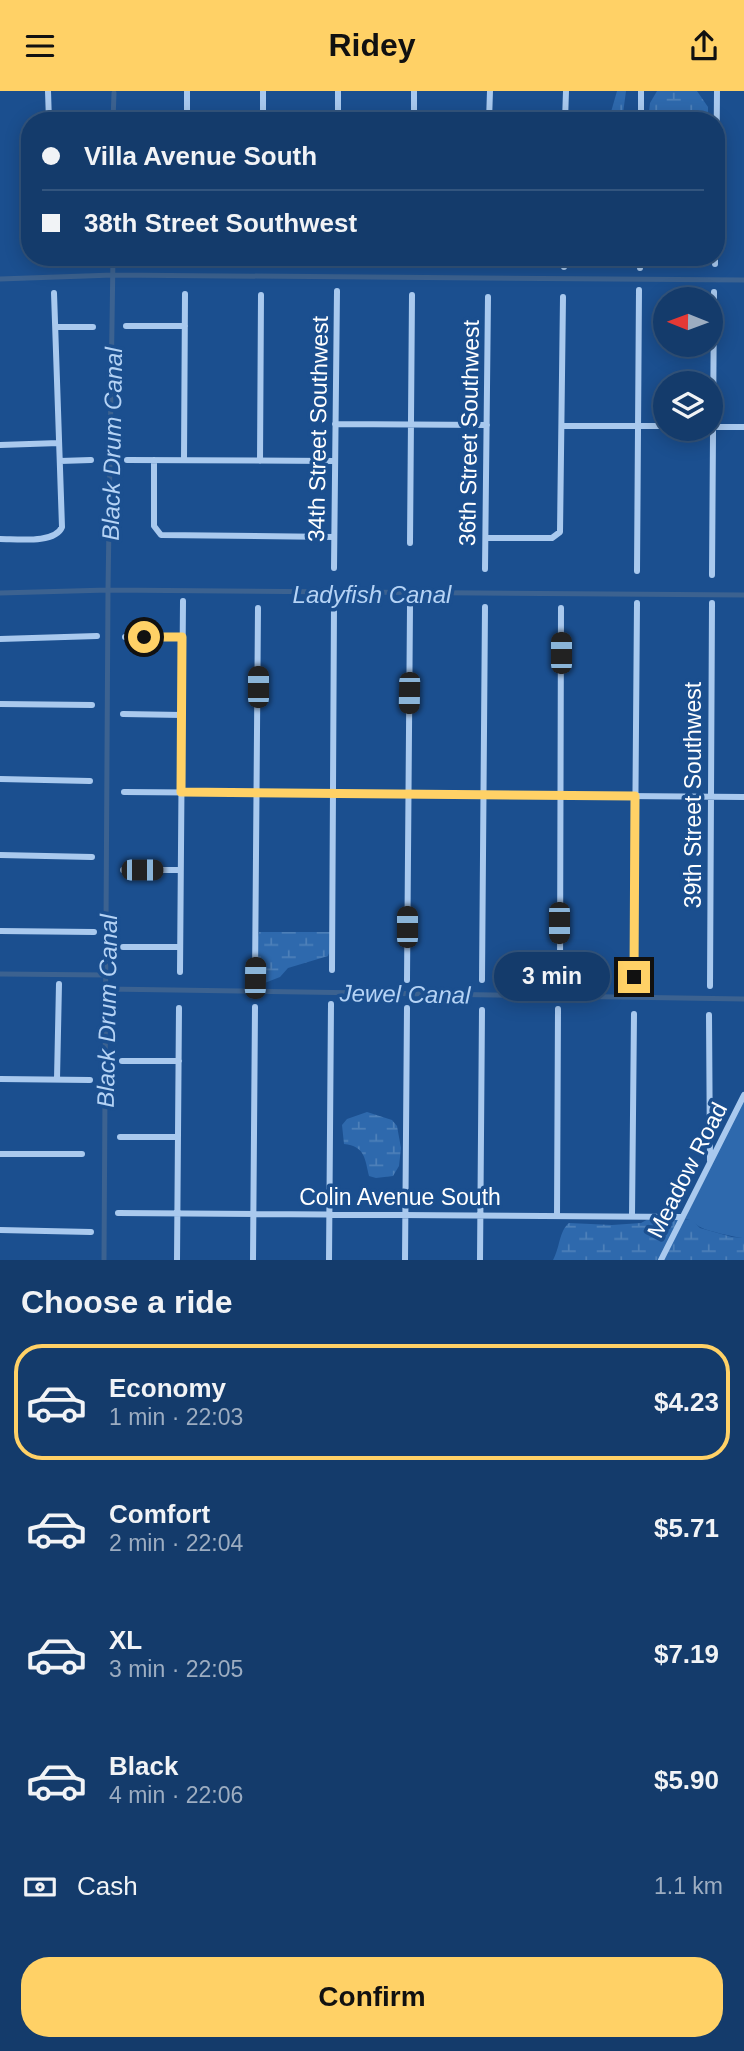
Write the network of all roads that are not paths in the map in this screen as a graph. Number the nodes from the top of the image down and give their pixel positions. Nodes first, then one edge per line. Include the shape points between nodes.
1 (48, 91) edge
2 (187, 91) edge
3 (263, 91) edge
4 (338, 91) edge
5 (414, 91) edge
6 (490, 91) edge
7 (566, 91) edge
8 (641, 91) edge
9 (717, 91) edge
10 (49, 112) edge
11 (187, 112) edge
12 (263, 112) edge
13 (338, 112) edge
14 (414, 112) edge
15 (489, 112) edge
16 (565, 112) edge
17 (641, 112) edge
18 (717, 112) edge
19 (639, 290) dead end
20 (337, 291) dead end
21 (54, 293) dead end
22 (185, 294) dead end
23 (261, 295) dead end
24 (412, 295) dead end
25 (488, 297) dead end
26 (563, 297) dead end
27 (126, 326) dead end
28 (185, 326) junction
29 (56, 327) junction
30 (93, 327) dead end
31 (335, 424) junction
32 (411, 424) junction
33 (487, 425) junction
34 (562, 426) junction
35 (638, 426) junction
36 (653, 426) edge
37 (723, 427) edge
38 (744, 427) edge
39 (712, 441) edge
40 (59, 443) junction
41 (0, 445) edge
42 (91, 460) dead end
43 (127, 460) dead end
44 (154, 460) junction
45 (184, 460) junction
46 (60, 461) junction
47 (260, 461) junction
48 (335, 461) junction
49 (334, 537) junction
50 (485, 538) junction
51 (0, 539) edge
52 (410, 543) dead end
53 (334, 568) dead end
54 (485, 569) dead end
55 (637, 571) dead end
56 (712, 575) dead end
57 (183, 601) dead end
58 (637, 603) dead end
59 (712, 604) dead end
60 (334, 606) dead end
61 (410, 607) dead end
62 (485, 607) dead end
63 (258, 608) dead end
64 (561, 608) dead end
65 (97, 636) dead end
66 (125, 637) dead end
67 (182, 637) junction
68 (0, 639) edge
69 (0, 704) edge
70 (92, 705) dead end
71 (123, 714) dead end
72 (182, 715) junction
73 (0, 779) edge
74 (90, 781) dead end
75 (124, 792) dead end
76 (181, 792) junction
77 (257, 793) junction
78 (332, 793) junction
79 (408, 794) junction
80 (484, 795) junction
81 (560, 795) junction
82 (635, 796) junction
83 (711, 797) junction
84 (744, 797) edge
85 (0, 855) edge
86 (92, 857) dead end
87 (123, 870) dead end
88 (180, 870) junction
89 (0, 931) edge
90 (93, 932) dead end
91 (123, 947) dead end
92 (180, 947) junction
93 (332, 970) dead end
94 (560, 971) dead end
95 (180, 972) dead end
96 (634, 977) dead end
97 (255, 978) dead end
98 (482, 979) dead end
99 (407, 980) dead end
100 (59, 984) dead end
101 (710, 986) dead end
102 (331, 1005) dead end
103 (255, 1007) dead end
104 (179, 1008) dead end
105 (407, 1008) dead end
106 (558, 1009) dead end
107 (482, 1010) dead end
108 (634, 1014) dead end
109 (709, 1015) dead end
110 (122, 1061) dead end
111 (179, 1061) junction
112 (0, 1079) edge
113 (57, 1079) junction
114 (90, 1080) dead end
115 (744, 1095) edge
116 (120, 1137) dead end
117 (178, 1137) junction
118 (0, 1154) edge
119 (82, 1154) dead end
120 (710, 1163) junction
121 (178, 1212) junction
122 (118, 1213) dead end
123 (253, 1213) junction
124 (329, 1214) junction
125 (405, 1215) junction
126 (481, 1215) junction
127 (557, 1216) junction
128 (632, 1216) junction
129 (682, 1217) junction
130 (0, 1230) edge
131 (91, 1232) dead end
132 (177, 1260) edge
133 (253, 1260) edge
134 (329, 1260) edge
135 (405, 1260) edge
136 (480, 1260) edge
137 (661, 1260) edge

1 - 10 street
2 - 11 street
3 - 12 street
4 - 13 street
5 - 14 street
6 - 15 street
7 - 16 street
8 - 17 street
9 - 18 street
19 - 35 street
20 - 31 street, 34th Street Southwest
21 - 29 street
22 - 28 street
23 - 47 street
24 - 32 street
25 - 33 street, 36th Street Southwest
26 - 34 street
27 - 28 street
28 - 45 street
29 - 30 street
29 - 40 street
31 - 32 street
31 - 48 street, 34th Street Southwest
32 - 33 street
32 - 52 street
33 - 50 street, 36th Street Southwest
34 - 35 street
34 - 50 street via 562,527 557,536
35 - 36 street
35 - 55 street
37 - 38 street
39 - 56 street
40 - 41 street
40 - 46 street
42 - 46 street
43 - 44 street
44 - 45 street
44 - 49 street via 154,526 161,535
45 - 47 street
46 - 51 street via 60,533 52,538
47 - 48 street
48 - 49 street, 34th Street Southwest
49 - 53 street, 34th Street Southwest
50 - 54 street, 36th Street Southwest
57 - 67 street
58 - 82 street
59 - 83 street, 39th Street Southwest
60 - 78 street
61 - 79 street
62 - 80 street
63 - 77 street
64 - 81 street
65 - 68 street
66 - 67 street
67 - 72 street
69 - 70 street
71 - 72 street
72 - 76 street
73 - 74 street
75 - 76 street
76 - 77 street
76 - 88 street
77 - 78 street
77 - 97 street
78 - 79 street
78 - 93 street
79 - 80 street
79 - 99 street
80 - 81 street
80 - 98 street
81 - 82 street
81 - 94 street
82 - 83 street
82 - 96 street
83 - 84 street
83 - 101 street, 39th Street Southwest
85 - 86 street
87 - 88 street
88 - 92 street
89 - 90 street
91 - 92 street
92 - 95 street
100 - 113 street
102 - 124 street
103 - 123 street
104 - 111 street
105 - 125 street
106 - 127 street
107 - 126 street
108 - 128 street
109 - 120 street
110 - 111 street
111 - 117 street
112 - 113 street
113 - 114 street
115 - 120 street, Meadow Road
116 - 117 street
117 - 121 street
118 - 119 street
120 - 129 street, Meadow Road
121 - 122 street, Colin Avenue South
121 - 123 street, Colin Avenue South
121 - 132 street
123 - 124 street, Colin Avenue South
123 - 133 street
124 - 125 street, Colin Avenue South
124 - 134 street
125 - 126 street, Colin Avenue South
125 - 135 street
126 - 127 street, Colin Avenue South
126 - 136 street
127 - 128 street, Colin Avenue South
128 - 129 street, Colin Avenue South
129 - 137 street, Meadow Road
130 - 131 street

